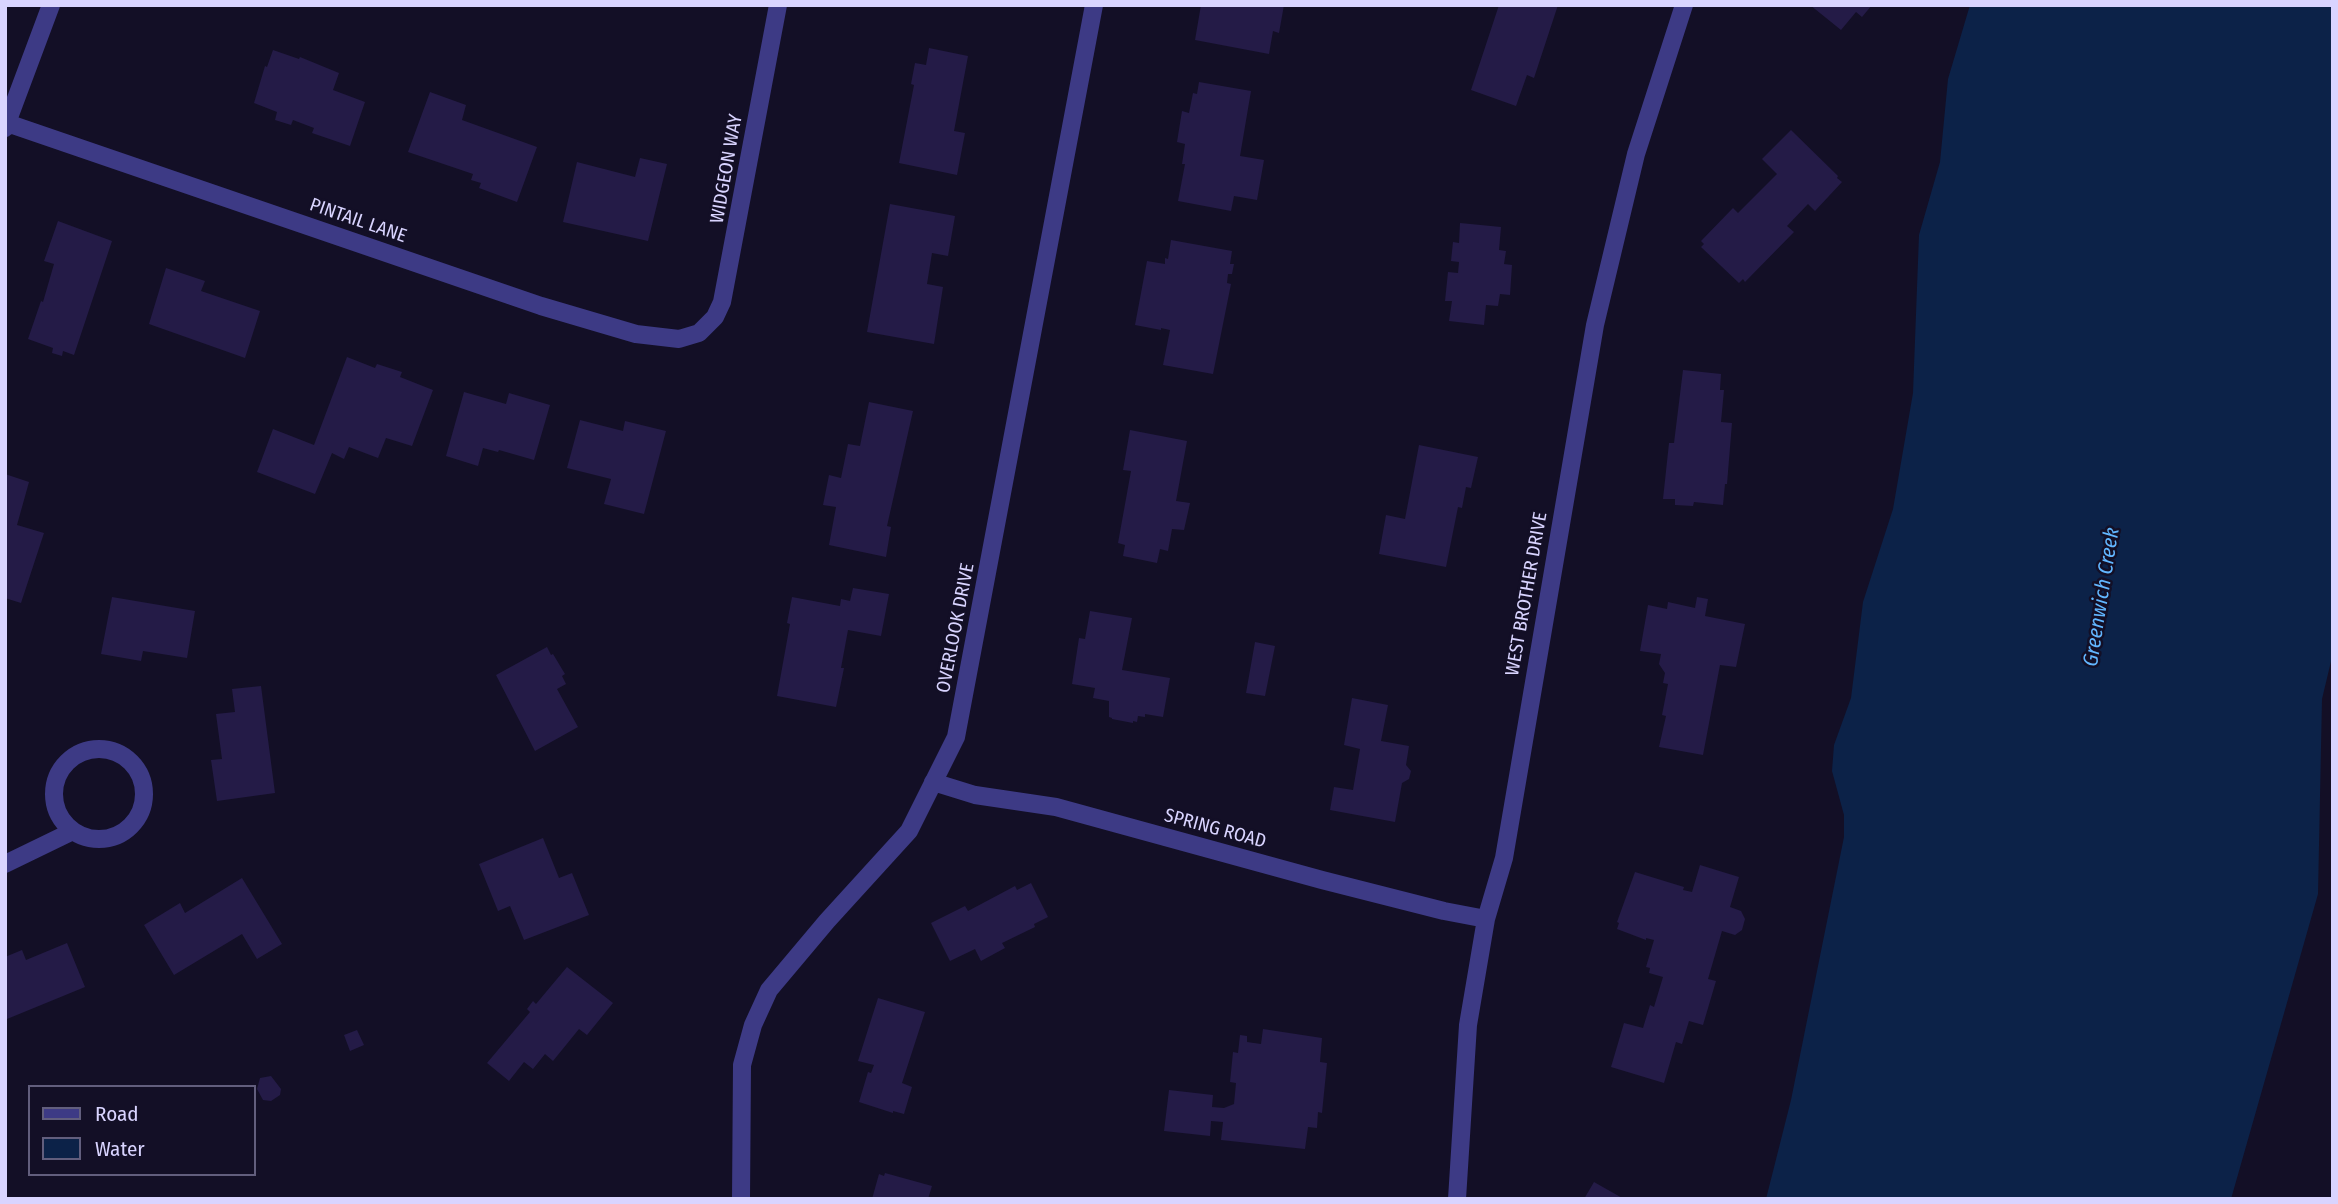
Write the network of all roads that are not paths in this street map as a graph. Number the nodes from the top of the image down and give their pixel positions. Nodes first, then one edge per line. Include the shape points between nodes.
1 (51, 5) edge
2 (778, 5) edge
3 (1094, 5) edge
4 (1684, 5) edge
5 (6, 125) edge
6 (699, 333) joint
7 (933, 782) junction
8 (73, 831) junction
9 (5, 864) edge
10 (1486, 919) junction
11 (741, 1199) edge
12 (1457, 1199) edge

1 - 5 street
2 - 6 street, WIDGEON WAY via 722,302
3 - 7 street, OVERLOOK DRIVE via 956,737
4 - 10 street, WEST BROTHER DRIVE via 1636,154 1595,324 1504,858
5 - 6 street, PINTAIL LANE via 541,306 636,334 679,339
7 - 10 street, SPRING ROAD via 1056,807 1322,880
7 - 11 street, OVERLOOK DRIVE via 909,831 769,990 753,1025 743,1065
8 - 8 street via 87,839 116,837 139,818 145,796 143,781 123,756 87,750 68,760 59,773 54,805
8 - 9 street
10 - 12 street, WEST BROTHER DRIVE via 1468,1025

